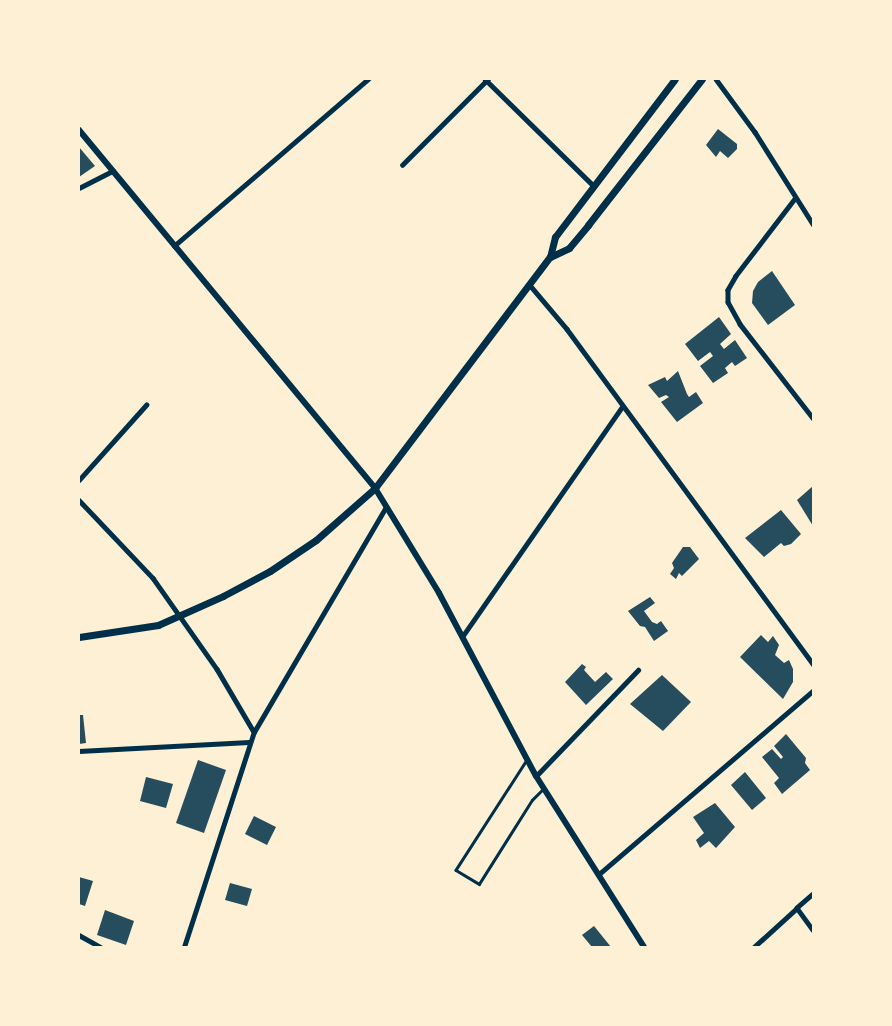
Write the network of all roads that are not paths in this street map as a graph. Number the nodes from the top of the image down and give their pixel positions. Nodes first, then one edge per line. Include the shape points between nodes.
1 (368, 79) edge
2 (487, 79) edge
3 (675, 79) edge
4 (702, 79) edge
5 (716, 79) edge
6 (79, 130) edge
7 (402, 165) dead end
8 (113, 171) junction
9 (593, 185) junction
10 (79, 188) edge
11 (795, 199) junction
12 (813, 224) edge
13 (174, 246) junction
14 (550, 257) junction
15 (529, 284) junction
16 (146, 405) dead end
17 (622, 407) junction
18 (813, 418) edge
19 (79, 480) edge
20 (374, 488) junction
21 (79, 500) edge
22 (386, 507) junction
23 (179, 617) junction
24 (79, 637) edge
25 (462, 637) junction
26 (813, 664) edge
27 (638, 670) dead end
28 (813, 691) edge
29 (254, 732) junction
30 (249, 742) junction
31 (79, 751) edge
32 (527, 760) junction
33 (536, 776) junction
34 (543, 788) junction
35 (598, 875) junction
36 (813, 894) edge
37 (797, 908) junction
38 (813, 930) edge
39 (79, 935) edge
40 (101, 947) edge
41 (184, 947) edge
42 (644, 947) edge
43 (754, 947) edge

1 - 13 street
2 - 7 street
2 - 9 street
3 - 9 main road
4 - 14 main road via 569,248
5 - 11 street
6 - 8 street
8 - 10 street
8 - 13 street
9 - 14 main road via 555,237
11 - 12 street
11 - 18 street via 736,276 728,290 728,302
13 - 20 street
14 - 15 main road
15 - 17 street
15 - 20 main road
16 - 19 street
17 - 25 street
17 - 26 street
20 - 22 street
20 - 23 main road via 316,540 270,571
21 - 23 street via 153,578
22 - 25 street
22 - 29 street
23 - 24 main road via 130,631
23 - 29 street
25 - 32 street
27 - 33 street
28 - 35 street
29 - 30 street
30 - 31 street
30 - 41 street
32 - 33 street
32 - 34 lane via 456,870 479,884
33 - 34 street
34 - 35 street
35 - 42 street
36 - 37 street
37 - 38 street
37 - 43 street
39 - 40 street

